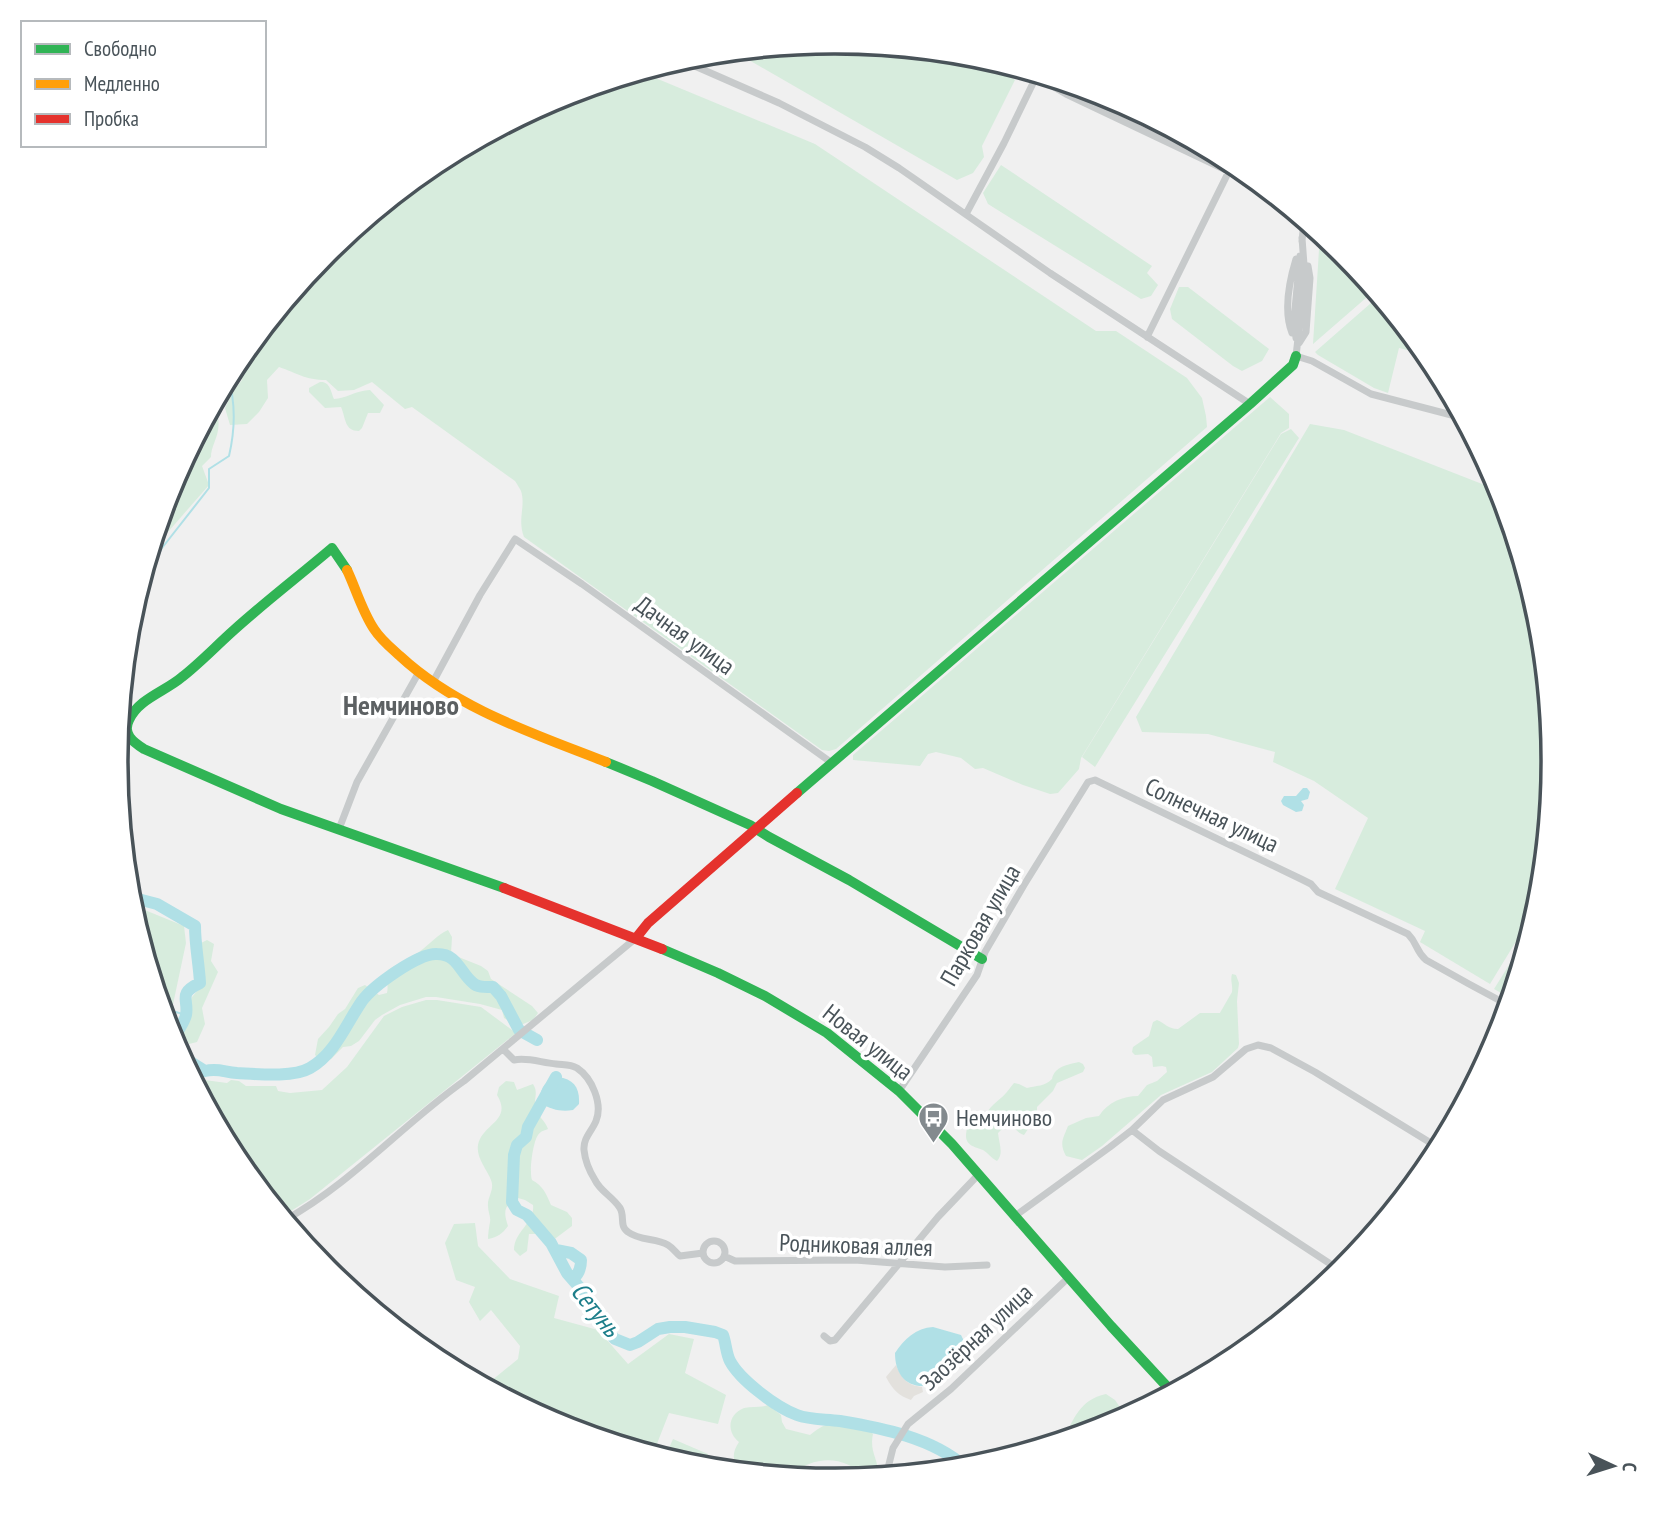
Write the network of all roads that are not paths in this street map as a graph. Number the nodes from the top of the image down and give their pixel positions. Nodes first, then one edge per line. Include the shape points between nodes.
1 (699, 68) edge
2 (1032, 83) edge
3 (1064, 93) edge
4 (1223, 171) edge
5 (1228, 173) edge
6 (966, 214) junction
7 (1303, 232) edge
8 (1302, 238) junction
9 (1147, 337) junction
10 (1297, 352) junction
11 (1250, 404) junction
12 (1451, 415) edge
13 (419, 672) junction
14 (433, 682) junction
15 (129, 720) edge
16 (129, 737) edge
17 (832, 762) junction
18 (1095, 780) joint
19 (339, 828) junction
20 (756, 829) junction
21 (636, 938) junction
22 (982, 959) junction
23 (1499, 1000) edge
24 (503, 1049) junction
25 (899, 1091) junction
26 (1132, 1130) junction
27 (1429, 1142) edge
28 (979, 1174) junction
29 (293, 1215) edge
30 (1015, 1216) junction
31 (703, 1253) junction
32 (724, 1256) junction
33 (898, 1264) junction
34 (1331, 1264) edge
35 (987, 1265) dead end
36 (1069, 1278) junction
37 (824, 1336) dead end
38 (1166, 1385) edge
39 (889, 1465) edge

1 - 6 street via 829,127
2 - 6 street
3 - 4 street
5 - 9 street
6 - 9 street
7 - 8 street
8 - 10 street via 1305,278
8 - 10 street via 1291,275 1287,320
9 - 11 street
10 - 11 street via 1293,365
10 - 12 street via 1371,394
11 - 17 street
13 - 14 street
13 - 15 street, Новая улица via 371,626 353,581 332,548 177,682 138,707
13 - 19 street via 357,782
14 - 17 street, Дачная улица via 515,539
14 - 20 street via 495,718 623,768
16 - 19 street, Новая улица via 144,749 281,809
17 - 20 street
18 - 22 street, Парковая улица via 1088,782
18 - 23 street, Солнечная улица via 1408,934 1426,960
19 - 21 street, Новая улица
20 - 21 street
20 - 22 street
21 - 24 street
21 - 25 street, Новая улица via 718,973 796,1014 838,1041
22 - 25 street, Парковая улица via 977,975
24 - 29 street via 372,1157
24 - 31 street, Родниковая аллея via 514,1060 567,1065 586,1077 598,1110 584,1150 597,1184 622,1212 625,1230 670,1246 680,1256
25 - 28 street, Новая улица
26 - 27 street via 1163,1100 1213,1077 1246,1049 1258,1045 1315,1072
26 - 30 street
26 - 34 street
28 - 30 street, Новая улица
28 - 33 street
30 - 36 street, Новая улица
31 - 32 street, Родниковая аллея via 710,1263
31 - 32 street, Родниковая аллея via 705,1245 713,1241 724,1247
32 - 33 street, Родниковая аллея via 736,1261
33 - 35 street, Родниковая аллея
33 - 37 street via 835,1340 830,1342
36 - 38 street, Новая улица
36 - 39 street, Заозёрная улица via 908,1424 892,1448

